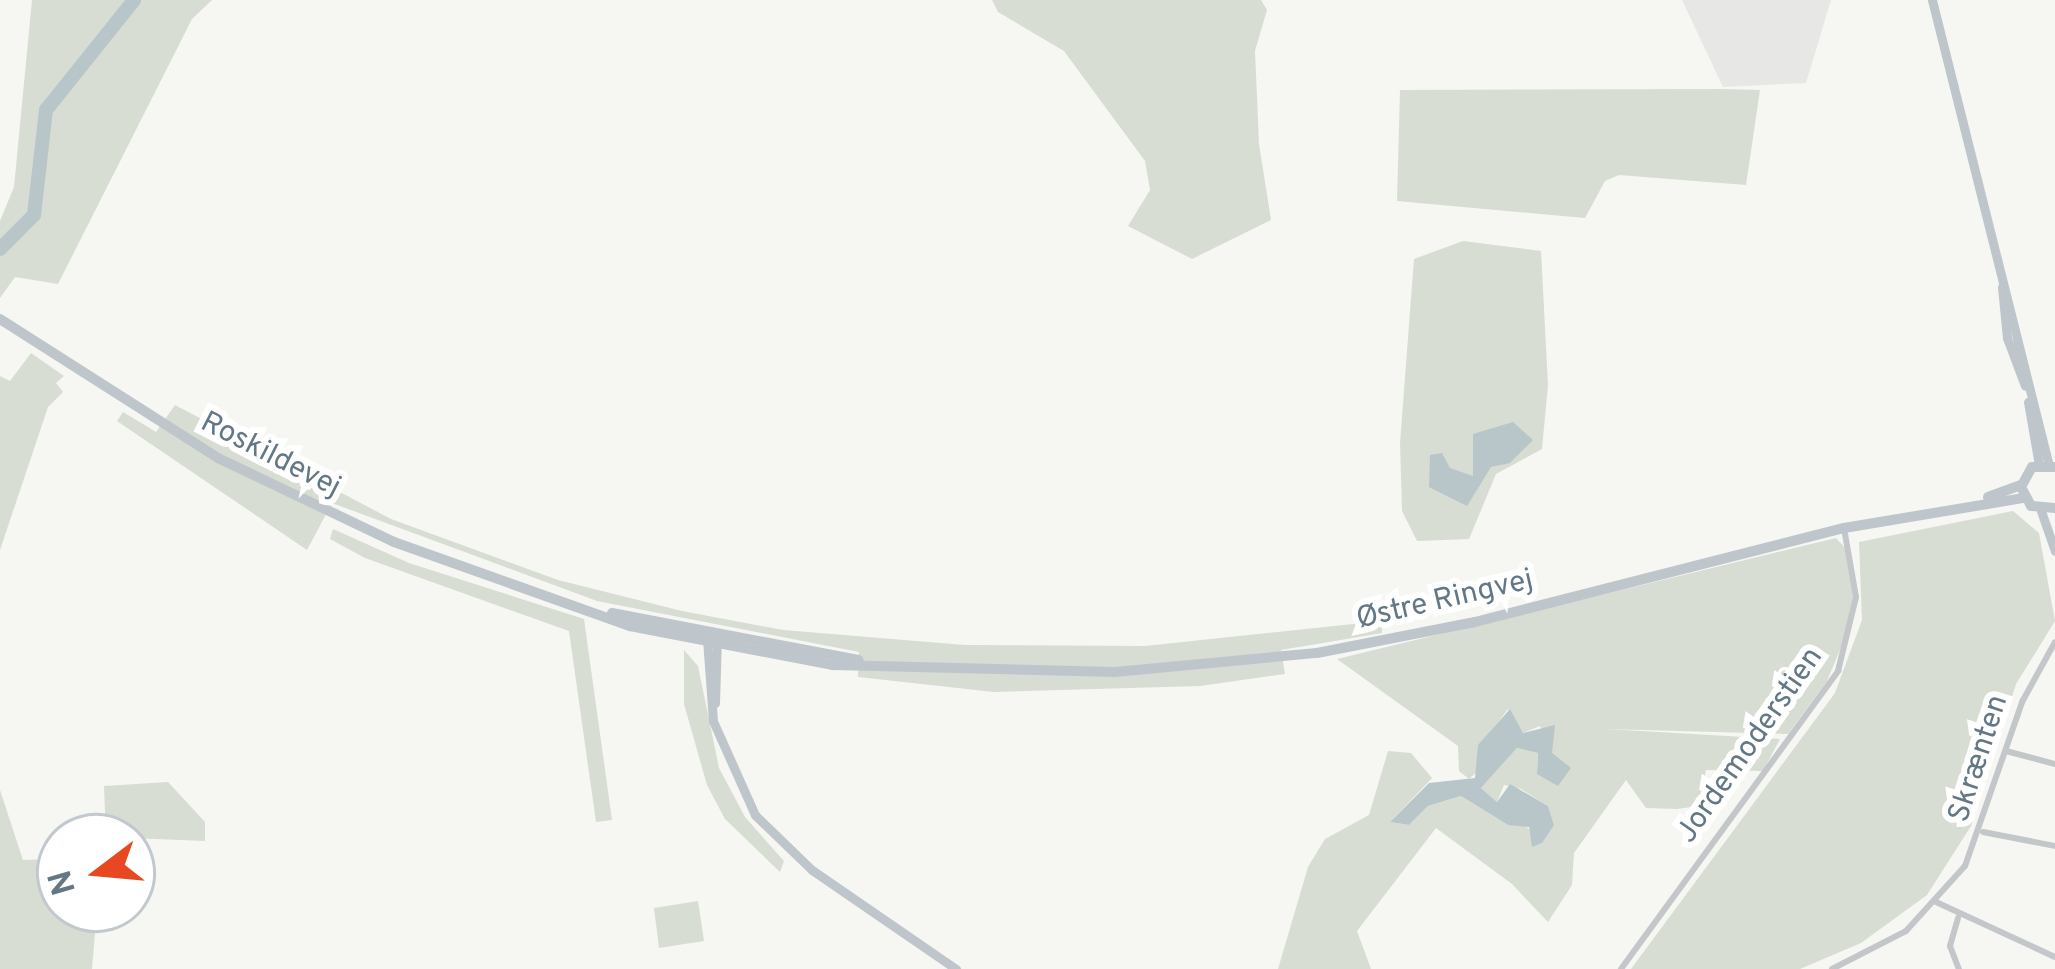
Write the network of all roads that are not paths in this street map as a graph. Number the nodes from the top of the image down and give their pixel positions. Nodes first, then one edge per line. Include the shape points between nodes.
1 (1932, 0) edge
2 (0, 319) edge
3 (2048, 466) edge
4 (2022, 491) junction
5 (2055, 510) edge
6 (2041, 511) junction
7 (1844, 528) junction
8 (2055, 550) edge
9 (712, 641) junction
10 (2055, 642) edge
11 (2006, 752) junction
12 (2055, 764) edge
13 (1984, 832) junction
14 (2055, 846) edge
15 (1936, 902) junction
16 (1958, 918) junction
17 (2055, 957) edge
18 (1856, 959) junction
19 (956, 969) edge
20 (1621, 969) edge
21 (1832, 969) edge
22 (1861, 969) edge
23 (1959, 969) edge

1 - 3 street
2 - 9 main road, Roskildevej via 255,478 394,542 539,594
3 - 4 main road
4 - 6 main road
4 - 7 main road, Østre Ringvej
5 - 6 main road
6 - 8 street
7 - 9 main road, Østre Ringvej via 1475,622 1317,653 1115,672 917,668
7 - 20 street, Jordemoderstien via 1856,597 1838,671
9 - 19 street via 718,732 746,802 779,843
10 - 11 street, Skrænten
11 - 12 street
11 - 13 street, Skrænten
13 - 14 street
13 - 15 street, Skrænten
15 - 16 street
15 - 18 street, Skrænten
16 - 17 street via 2003,927
16 - 23 street via 1950,946
18 - 21 street, Skrænten
18 - 22 street

